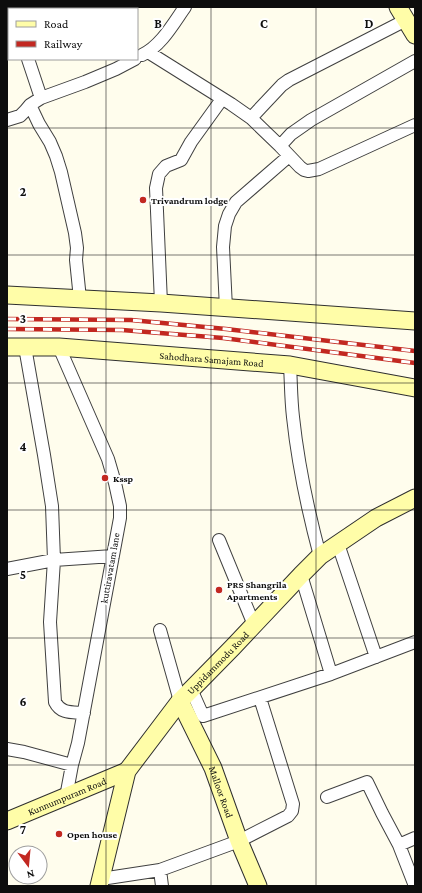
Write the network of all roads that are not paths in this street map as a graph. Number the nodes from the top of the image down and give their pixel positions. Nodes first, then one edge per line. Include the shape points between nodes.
1 (185, 7) edge
2 (402, 13) edge
3 (415, 35) edge
4 (148, 52) junction
5 (138, 57) edge
6 (28, 60) edge
7 (132, 60) edge
8 (415, 61) edge
9 (41, 98) junction
10 (222, 99) junction
11 (30, 105) junction
12 (251, 118) junction
13 (7, 120) edge
14 (415, 124) edge
15 (280, 146) junction
16 (289, 156) junction
17 (7, 295) edge
18 (80, 299) junction
19 (161, 303) junction
20 (226, 308) junction
21 (415, 321) edge
22 (7, 347) edge
23 (25, 347) junction
24 (59, 348) junction
25 (290, 365) junction
26 (415, 388) edge
27 (415, 498) edge
28 (219, 540) dead end
29 (338, 544) junction
30 (113, 556) junction
31 (320, 556) junction
32 (54, 560) junction
33 (7, 569) edge
34 (301, 574) junction
35 (254, 625) junction
36 (160, 630) dead end
37 (415, 642) edge
38 (376, 657) junction
39 (331, 674) junction
40 (191, 689) junction
41 (260, 698) junction
42 (180, 701) junction
43 (84, 713) junction
44 (7, 749) edge
45 (72, 765) junction
46 (127, 771) junction
47 (66, 797) junction
48 (327, 797) dead end
49 (7, 821) edge
50 (415, 838) edge
51 (239, 841) junction
52 (399, 845) junction
53 (160, 870) junction
54 (100, 882) edge
55 (162, 886) edge
56 (258, 886) edge
57 (414, 886) edge

1 - 4 street via 165,35
2 - 3 street
2 - 12 street via 289,80
4 - 5 street
4 - 10 street
6 - 9 street
7 - 9 street via 85,82
8 - 15 street via 311,120 291,134
9 - 11 street
10 - 12 street
10 - 19 street via 181,160 166,166 159,174 156,188
11 - 13 street via 20,116
11 - 18 street via 50,142 61,172 75,233
12 - 15 street
14 - 16 street via 313,171 300,168
15 - 16 street
16 - 20 street via 236,202 229,214 223,246
17 - 18 street
18 - 19 street
19 - 20 street
20 - 21 street
22 - 23 street, Sahodhara Samajam Road
23 - 24 street, Sahodhara Samajam Road
23 - 32 street via 52,506
24 - 25 street, Sahodhara Samajam Road
24 - 30 street, kuttiravatam lane via 108,459 115,482 120,518
25 - 26 street, Sahodhara Samajam Road
25 - 31 street via 297,447
27 - 29 street, Uppidammodu Road via 376,518
28 - 35 street
29 - 31 street, Uppidammodu Road
29 - 38 street
30 - 32 street
30 - 43 street, kuttiravatam lane
31 - 34 street, Uppidammodu Road
32 - 33 street
32 - 43 street via 50,622 55,702 63,711
34 - 35 street, Uppidammodu Road
34 - 39 street
35 - 40 street, Uppidammodu Road
36 - 42 street
37 - 38 street
38 - 39 street
39 - 41 street
40 - 41 street via 204,716
40 - 42 street, Uppidammodu Road
41 - 51 street via 293,804 292,811 288,816
42 - 46 street, Uppidammodu Road
42 - 51 street, Malloor Road via 213,768
43 - 45 street, kuttiravatam lane
44 - 45 street
45 - 47 street, kuttiravatam lane
46 - 47 street, Kunnumpuram Road
46 - 54 street, Uppidammodu Road
47 - 49 street, Kunnumpuram Road
48 - 52 street via 367,782
50 - 52 street
51 - 53 street
51 - 56 street, Malloor Road
52 - 57 street
53 - 54 street
53 - 55 street

